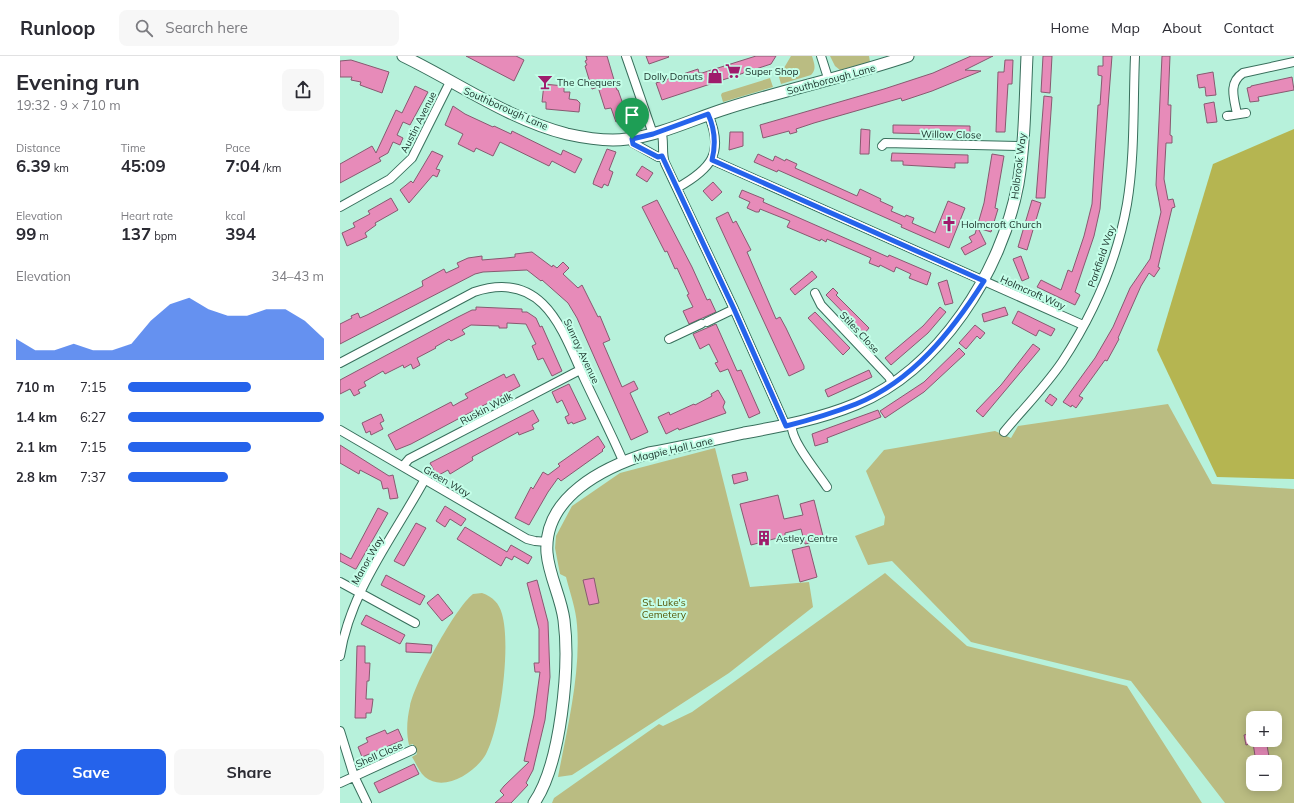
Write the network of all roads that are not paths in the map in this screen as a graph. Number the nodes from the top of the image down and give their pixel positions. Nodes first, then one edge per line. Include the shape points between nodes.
1 (403, 56) edge
2 (626, 56) edge
3 (822, 56) edge
4 (908, 56) edge
5 (1027, 56) edge
6 (1136, 56) edge
7 (1294, 62) edge
8 (829, 80) junction
9 (450, 82) junction
10 (1246, 113) dead end
11 (708, 114) junction
12 (1237, 114) junction
13 (1227, 116) dead end
14 (657, 133) junction
15 (632, 139) junction
16 (882, 146) dead end
17 (1022, 146) junction
18 (662, 156) junction
19 (712, 160) junction
20 (677, 188) junction
21 (340, 207) edge
22 (984, 281) junction
23 (815, 293) dead end
24 (734, 309) junction
25 (1083, 326) junction
26 (669, 339) dead end
27 (340, 363) edge
28 (580, 370) junction
29 (892, 383) junction
30 (789, 425) junction
31 (340, 430) edge
32 (1004, 432) dead end
33 (623, 461) junction
34 (403, 466) junction
35 (425, 479) junction
36 (827, 487) dead end
37 (547, 542) junction
38 (340, 582) edge
39 (360, 593) junction
40 (416, 623) dead end
41 (340, 656) edge
42 (340, 731) edge
43 (412, 750) dead end
44 (354, 776) junction
45 (340, 783) edge
46 (367, 803) edge
47 (534, 803) edge

1 - 9 street, Southborough Lane
2 - 14 street
3 - 8 street
4 - 8 street, Southborough Lane
5 - 17 street, Holbrook Way
6 - 25 street, Parkfield Way via 1127,203 1104,282
7 - 12 street via 1243,73 1237,77 1233,89
8 - 11 street, Southborough Lane
9 - 15 street, Southborough Lane via 517,115 567,134 609,140
9 - 21 street, Austin Avenue via 412,158 390,179
10 - 12 street
11 - 14 street, Southborough Lane
11 - 19 street via 716,146
12 - 13 street
14 - 15 street, Southborough Lane
14 - 18 street via 663,136
15 - 18 street via 633,144 658,157
16 - 17 street, Willow Close via 885,143
17 - 22 street, Holbrook Way via 1018,183 1010,217 1003,241
18 - 20 street
19 - 20 street via 702,172
19 - 22 street, Holmcroft Way
20 - 24 street
22 - 25 street, Holmcroft Way
22 - 29 street, Holbrook Way via 939,343
23 - 29 street, Stiles Close via 822,305
24 - 26 street
24 - 30 street
25 - 32 street, Parkfield Way via 1061,363
27 - 28 street, Sunray Avenue via 474,292 498,287 523,292 546,306 558,321
28 - 33 street, Sunray Avenue
28 - 34 street, Ruskin Walk
29 - 30 street, Holbrook Way via 857,403 812,420
30 - 33 street, Magpie Hall Lane via 649,453
30 - 36 street via 795,439
31 - 34 street, Green Way
33 - 37 street, Magpie Hall Lane via 595,477 563,504 552,519
34 - 35 street, Green Way
35 - 37 street, Green Way via 527,538
35 - 39 street, Manor Way
37 - 47 street, Magpie Hall Lane via 548,560 564,620 566,671 559,727 549,770
38 - 39 street
39 - 40 street
39 - 41 street, Manor Way via 345,631
42 - 44 street
43 - 44 street, Shell Close
44 - 45 street, Shell Close
44 - 46 street

